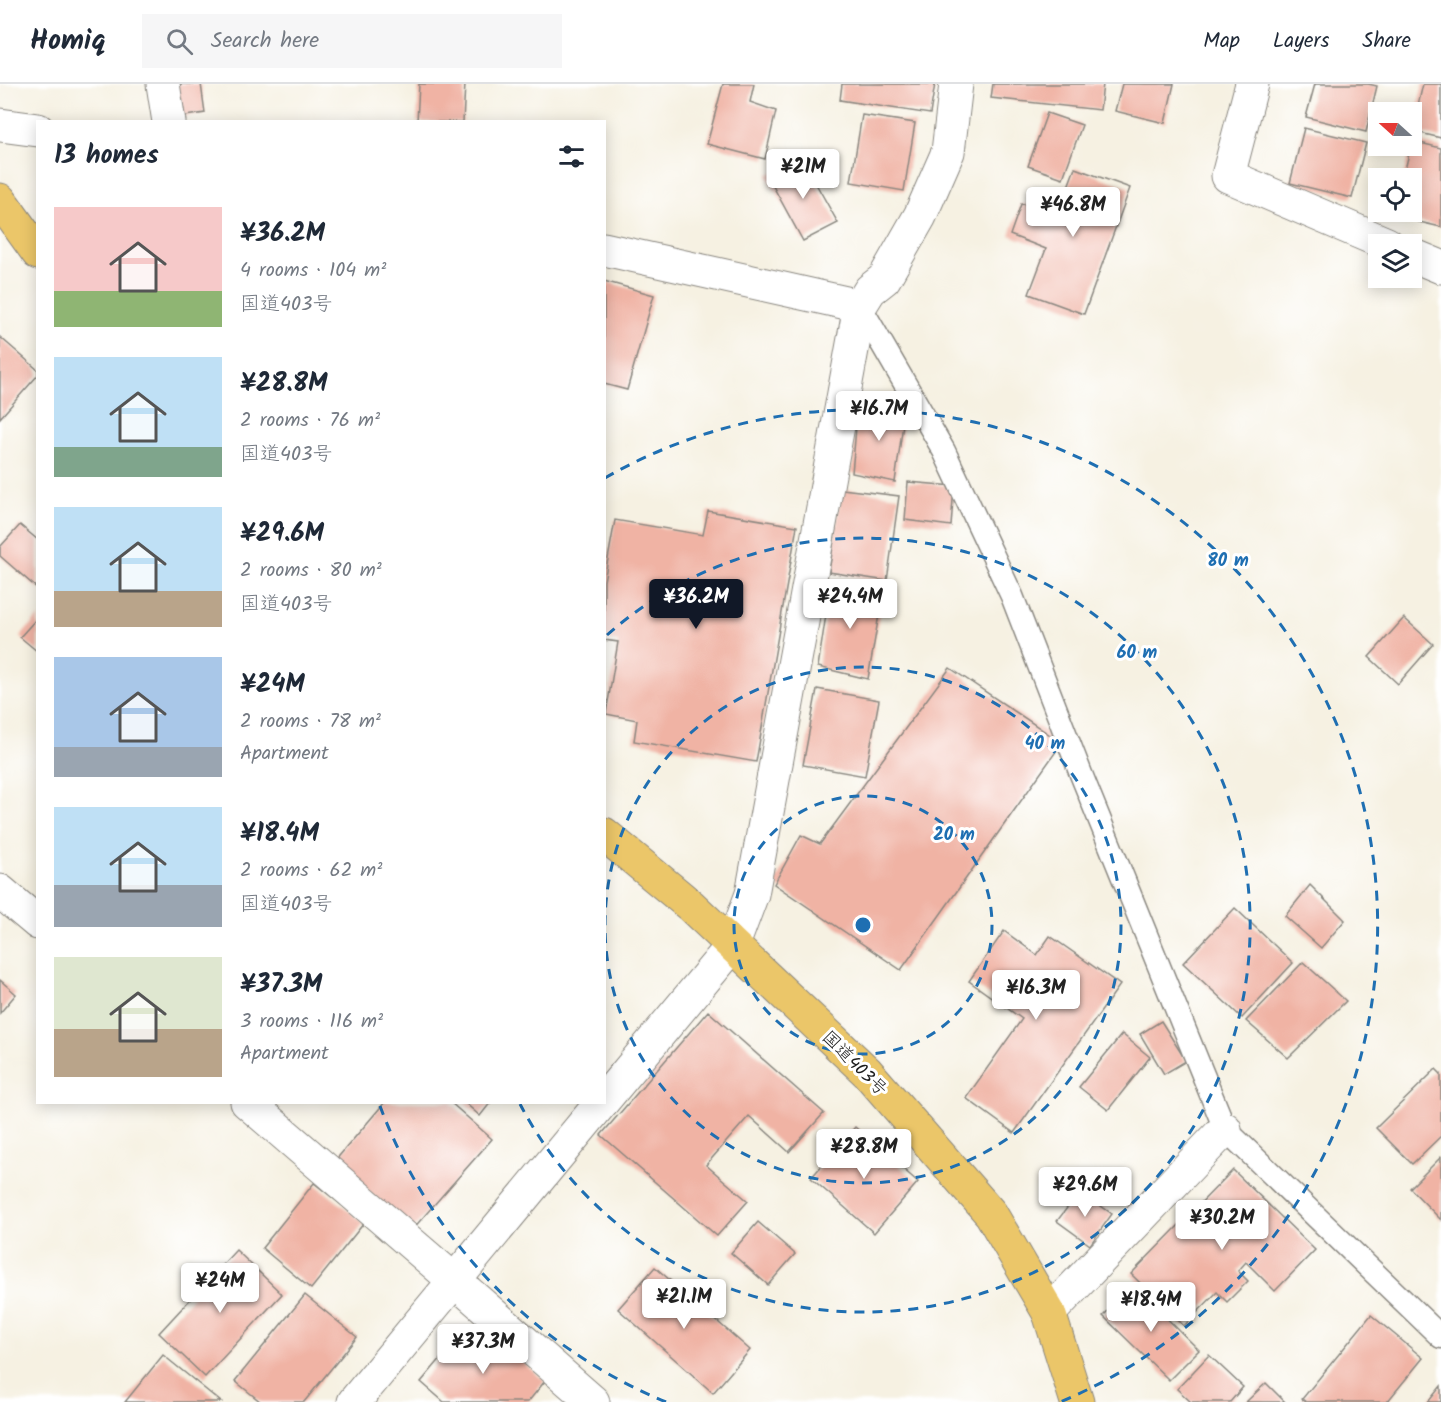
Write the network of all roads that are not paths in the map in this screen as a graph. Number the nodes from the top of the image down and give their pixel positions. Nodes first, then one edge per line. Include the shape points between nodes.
1 (163, 84) edge
2 (956, 84) edge
3 (1252, 84) edge
4 (169, 120) edge
5 (0, 125) edge
6 (36, 130) edge
7 (0, 200) edge
8 (1368, 236) edge
9 (606, 249) edge
10 (36, 250) edge
11 (1422, 259) edge
12 (1441, 267) edge
13 (860, 306) junction
14 (606, 836) edge
15 (0, 891) edge
16 (36, 921) edge
17 (733, 945) junction
18 (606, 1097) edge
19 (249, 1104) edge
20 (601, 1104) edge
21 (1225, 1129) junction
22 (455, 1281) junction
23 (1049, 1313) junction
24 (1441, 1337) edge
25 (354, 1402) edge
26 (593, 1402) edge
27 (1077, 1402) edge

1 - 4 street
2 - 13 street via 948,152 920,216 884,279 870,290
3 - 8 street via 1228,176
5 - 6 street
7 - 10 highway
9 - 13 street
11 - 12 street
13 - 17 street via 752,894
13 - 21 lane via 944,451 1012,596
14 - 17 highway, 国道403号
15 - 16 street
17 - 18 street
17 - 23 highway, 国道403号 via 867,1072 991,1214
19 - 22 street
20 - 22 street
21 - 23 street
21 - 24 lane
22 - 25 street
22 - 26 street
23 - 27 highway, 国道403号

